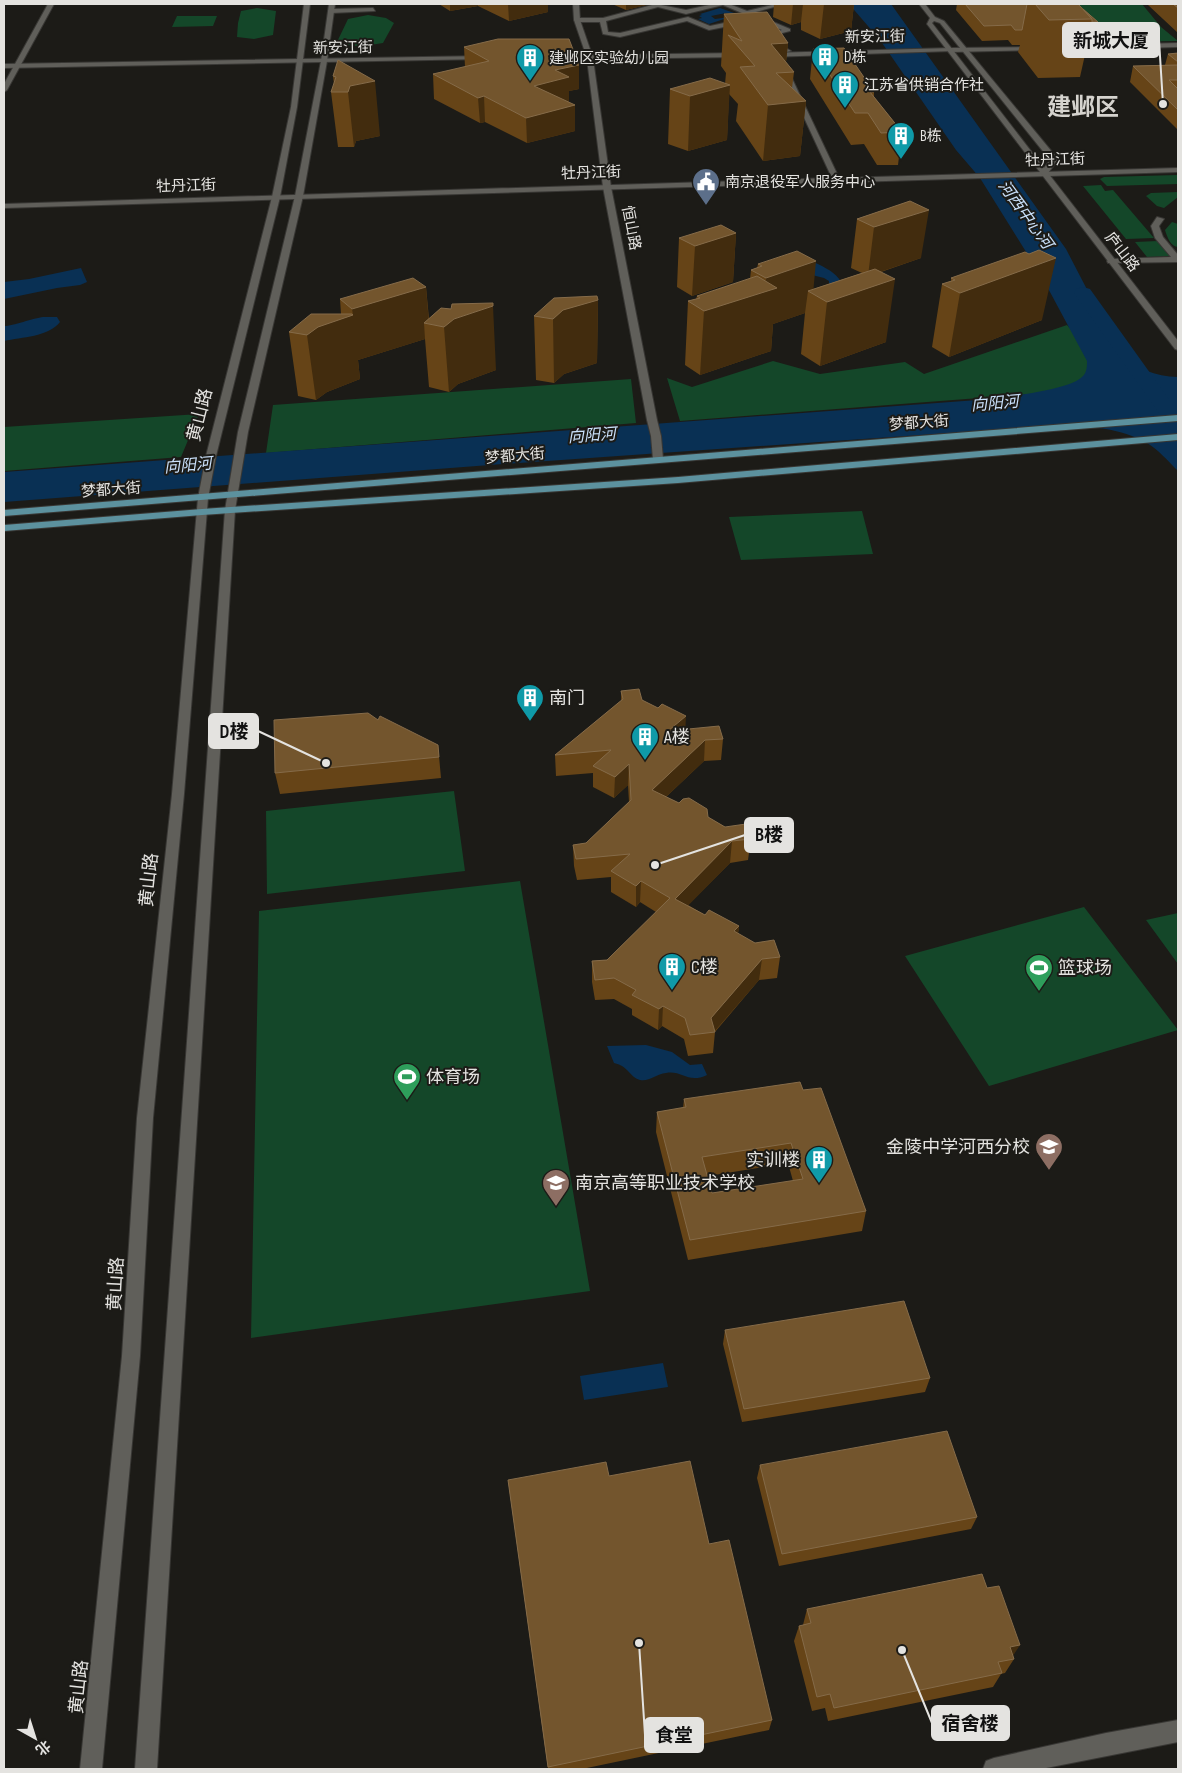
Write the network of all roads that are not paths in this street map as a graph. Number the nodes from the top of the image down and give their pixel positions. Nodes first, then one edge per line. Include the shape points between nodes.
1 (51, 4) edge
2 (306, 4) edge
3 (576, 4) edge
4 (721, 4) edge
5 (725, 4) edge
6 (782, 4) edge
7 (922, 4) edge
8 (332, 7) edge
9 (373, 10) dead end
10 (746, 12) junction
11 (687, 15) junction
12 (933, 18) junction
13 (578, 20) junction
14 (603, 20) junction
15 (796, 28) dead end
16 (746, 30) edge
17 (788, 30) junction
18 (754, 33) edge
19 (762, 36) junction
20 (1178, 45) edge
21 (1060, 48) edge
22 (1041, 49) dead end
23 (951, 50) junction
24 (963, 50) junction
25 (788, 51) junction
26 (876, 51) junction
27 (749, 53) edge
28 (778, 54) junction
29 (553, 57) edge
30 (590, 57) junction
31 (486, 58) edge
32 (299, 61) junction
33 (324, 61) junction
34 (19, 65) junction
35 (4, 66) edge
36 (4, 90) edge
37 (1178, 170) edge
38 (1044, 174) junction
39 (836, 180) junction
40 (607, 187) junction
41 (299, 196) junction
42 (276, 197) junction
43 (4, 206) edge
44 (1160, 219) dead end
45 (1178, 259) edge
46 (1111, 260) junction
47 (1178, 348) edge
48 (1178, 418) edge
49 (1131, 422) joint
50 (1178, 438) edge
51 (658, 459) junction
52 (231, 502) junction
53 (202, 505) junction
54 (4, 514) edge
55 (4, 528) edge
56 (1178, 1731) edge
57 (91, 1769) edge
58 (146, 1769) edge
59 (994, 1769) edge

1 - 34 main road
2 - 32 main road, 黄山路
3 - 13 main road, 恒山路
4 - 11 main road
5 - 10 main road
6 - 10 street
7 - 12 main road, 庐山路
8 - 9 main road
8 - 33 main road
10 - 17 main road
11 - 14 main road via 658,5
11 - 14 main road via 620,35 605,33
11 - 16 main road via 709,28 729,24
12 - 23 main road, 庐山路 via 929,22
12 - 24 main road, 庐山路 via 942,22
13 - 14 main road
13 - 30 main road, 恒山路
15 - 17 main road
17 - 19 main road
18 - 19 main road
19 - 25 main road
20 - 21 main road
22 - 24 main road, 新安江街
23 - 24 main road, 新安江街
23 - 26 main road, 新安江街
23 - 38 main road, 庐山路
24 - 38 main road, 庐山路 via 1054,160
25 - 26 main road, 新安江街
25 - 28 main road, 新安江街 via 759,53
26 - 28 main road, 新安江街
27 - 30 main road
28 - 39 main road
29 - 30 main road
30 - 40 main road, 恒山路
31 - 33 main road, 新安江街
32 - 33 main road, 新安江街
32 - 34 main road, 新安江街
32 - 42 main road, 黄山路 via 294,107
33 - 41 main road
34 - 35 main road, 新安江街
34 - 36 main road
37 - 38 main road, 牡丹江街
38 - 39 main road, 牡丹江街
38 - 46 main road, 庐山路
39 - 40 main road, 牡丹江街
40 - 41 main road, 牡丹江街
40 - 51 main road, 恒山路
41 - 42 main road, 牡丹江街
41 - 52 main road via 238,454
42 - 43 main road, 牡丹江街
42 - 53 main road, 黄山路 via 211,456
44 - 45 main road via 1155,226 1160,238
45 - 46 main road
46 - 47 main road, 庐山路
48 - 49 main road, 梦都大街
49 - 51 main road, 梦都大街
50 - 52 main road, 梦都大街 via 688,479
51 - 52 main road, 梦都大街
52 - 53 main road, 梦都大街
52 - 53 main road, 梦都大街
52 - 58 main road
53 - 54 main road, 梦都大街
53 - 55 main road, 梦都大街
53 - 57 main road, 黄山路 via 177,804 145,1118 132,1356
56 - 59 main road

